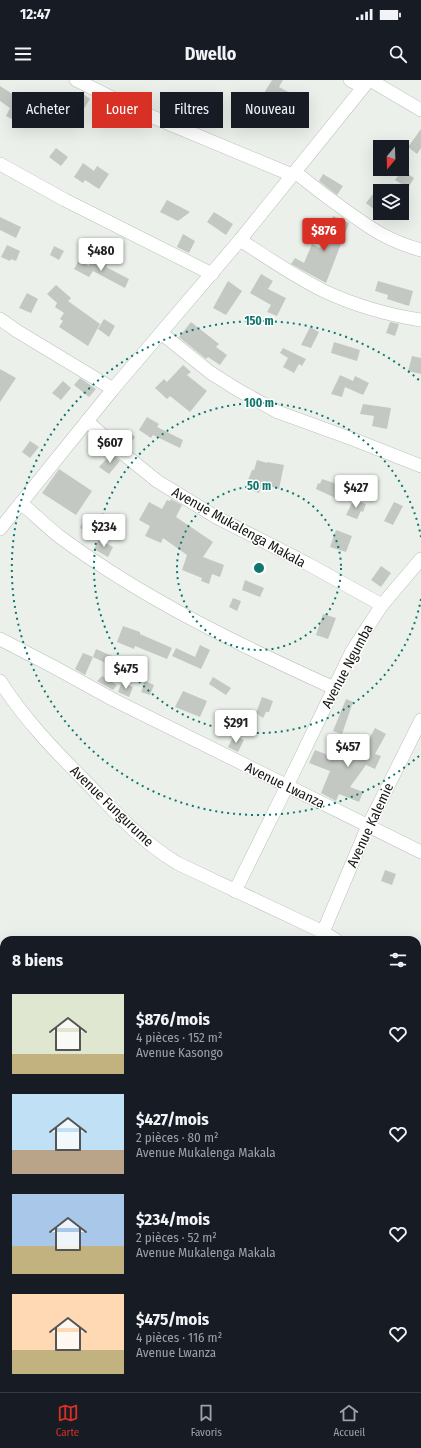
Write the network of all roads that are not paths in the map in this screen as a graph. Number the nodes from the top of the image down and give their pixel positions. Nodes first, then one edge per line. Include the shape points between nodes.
1 (76, 80) edge
2 (350, 80) edge
3 (367, 82) edge
4 (421, 110) edge
5 (0, 164) edge
6 (294, 174) junction
7 (240, 240) junction
8 (421, 250) edge
9 (212, 274) junction
10 (0, 319) edge
11 (421, 320) edge
12 (161, 333) junction
13 (113, 389) junction
14 (87, 421) junction
15 (421, 466) edge
16 (21, 503) junction
17 (0, 530) edge
18 (419, 566) edge
19 (382, 605) junction
20 (0, 639) edge
21 (0, 682) edge
22 (334, 688) junction
23 (421, 720) edge
24 (287, 786) junction
25 (368, 826) junction
26 (421, 852) edge
27 (235, 891) junction
28 (323, 932) junction
29 (330, 936) edge

1 - 6 street via 141,112
2 - 3 street
3 - 4 street
3 - 6 street
5 - 9 street via 65,200
6 - 7 street
6 - 8 street via 374,231 404,246
7 - 9 street
7 - 11 street via 324,291 352,303
9 - 12 street
10 - 13 street via 17,332
12 - 13 street
12 - 15 street via 211,373 278,412
13 - 14 street
14 - 16 street
14 - 19 street, Avenue Mukalenga Makala via 115,447 163,484 216,517
16 - 17 street
16 - 22 street via 59,536 152,598 272,660
18 - 19 street, Avenue Ngumba
19 - 22 street, Avenue Ngumba via 352,651
20 - 24 street, Avenue Lwanza via 114,700
21 - 27 street, Avenue Fungurume via 13,703 55,750 135,832 177,863
22 - 24 street, Avenue Ngumba
23 - 25 street, Avenue Kalemie
24 - 25 street, Avenue Lwanza
24 - 27 street, Avenue Ngumba
25 - 26 street, Avenue Lwanza
25 - 28 street, Avenue Kalemie
27 - 28 street, Avenue Fungurume
28 - 29 street, Avenue Fungurume

